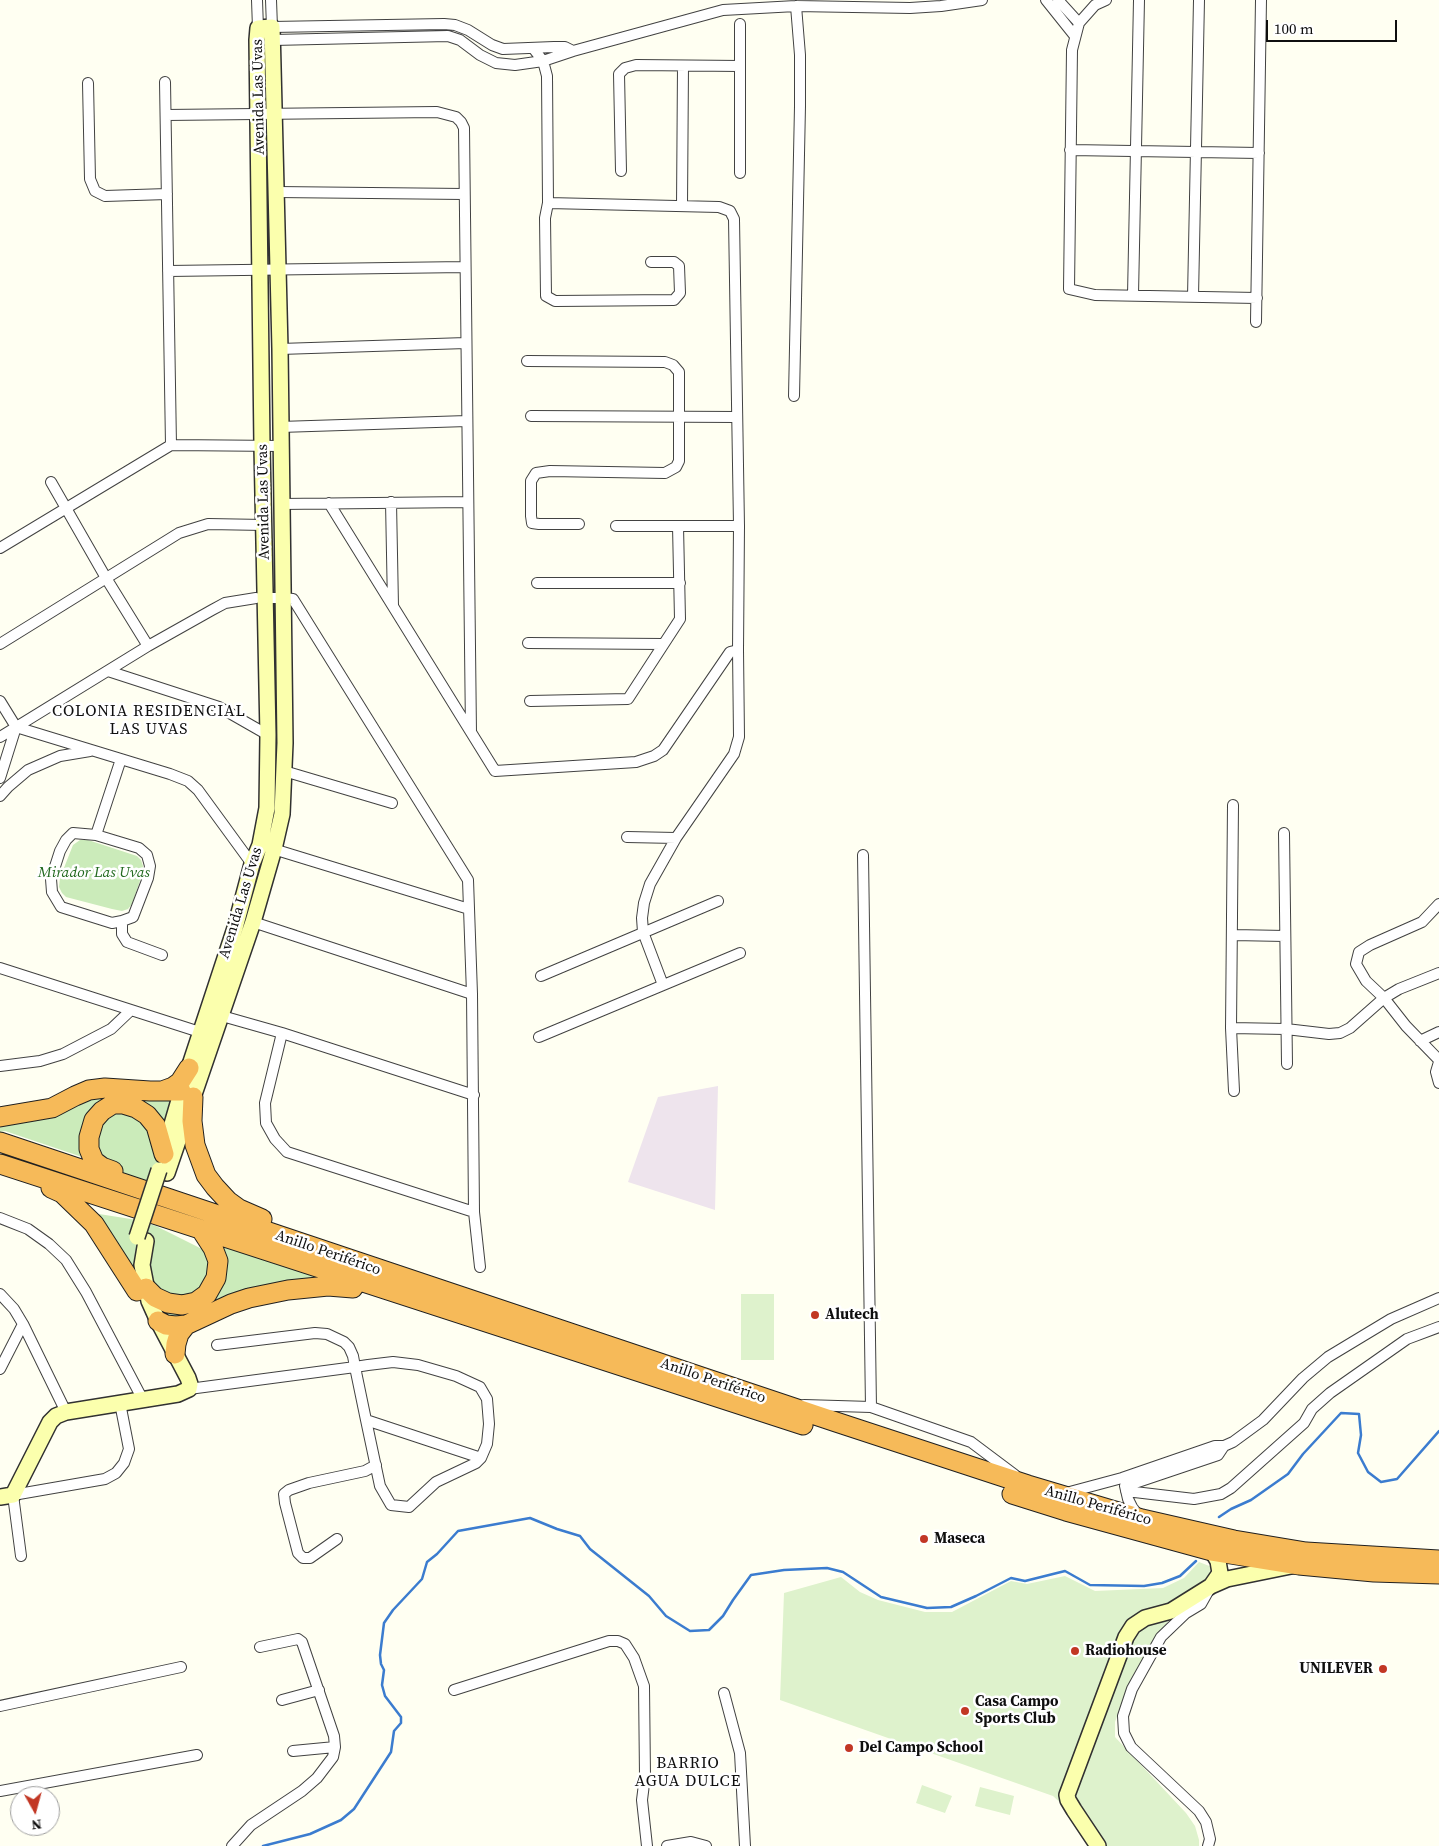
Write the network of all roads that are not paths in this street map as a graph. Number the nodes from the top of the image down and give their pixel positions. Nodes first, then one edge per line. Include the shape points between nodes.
1 (258, 0) edge
2 (271, 0) edge
3 (982, 0) edge
4 (1046, 0) edge
5 (1058, 0) edge
6 (1106, 0) edge
7 (1138, 0) edge
8 (1199, 0) edge
9 (1261, 0) edge
10 (796, 6) junction
11 (740, 24) dead end
12 (1079, 24) junction
13 (268, 32) junction
14 (1074, 36) junction
15 (533, 48) junction
16 (573, 51) junction
17 (542, 62) junction
18 (684, 66) junction
19 (740, 66) junction
20 (165, 82) dead end
21 (88, 83) dead end
22 (259, 113) junction
23 (274, 113) junction
24 (166, 115) junction
25 (1070, 150) junction
26 (1136, 151) junction
27 (1196, 152) junction
28 (1259, 153) junction
29 (621, 171) dead end
30 (740, 173) dead end
31 (277, 192) junction
32 (167, 194) junction
33 (464, 194) junction
34 (548, 203) junction
35 (682, 206) junction
36 (650, 262) dead end
37 (465, 268) junction
38 (261, 270) junction
39 (278, 270) junction
40 (168, 271) junction
41 (1133, 296) junction
42 (1193, 296) junction
43 (1257, 298) junction
44 (1256, 322) dead end
45 (466, 343) junction
46 (280, 349) junction
47 (527, 361) dead end
48 (794, 396) dead end
49 (531, 416) dead end
50 (680, 416) junction
51 (737, 417) junction
52 (467, 421) junction
53 (280, 427) junction
54 (171, 445) junction
55 (262, 446) junction
56 (280, 446) junction
57 (51, 482) dead end
58 (391, 502) junction
59 (468, 502) junction
60 (329, 503) junction
61 (281, 504) junction
62 (66, 509) junction
63 (579, 524) dead end
64 (264, 525) junction
65 (616, 526) dead end
66 (678, 526) junction
67 (739, 526) junction
68 (0, 548) edge
69 (106, 578) junction
70 (537, 583) dead end
71 (680, 583) junction
72 (261, 598) junction
73 (282, 598) junction
74 (393, 607) junction
75 (528, 643) dead end
76 (0, 644) edge
77 (663, 644) junction
78 (148, 646) junction
79 (738, 650) junction
80 (108, 671) junction
81 (0, 701) edge
82 (530, 701) dead end
83 (16, 727) junction
84 (471, 732) junction
85 (268, 735) junction
86 (0, 737) edge
87 (93, 750) junction
88 (121, 759) junction
89 (284, 771) junction
90 (0, 778) edge
91 (0, 796) edge
92 (392, 803) dead end
93 (1233, 805) dead end
94 (1284, 833) dead end
95 (96, 834) junction
96 (627, 837) dead end
97 (676, 838) junction
98 (267, 847) junction
99 (863, 855) dead end
100 (252, 864) junction
101 (718, 901) dead end
102 (1439, 904) edge
103 (469, 909) junction
104 (122, 922) junction
105 (253, 922) junction
106 (643, 932) junction
107 (1233, 935) junction
108 (1285, 936) junction
109 (740, 953) dead end
110 (162, 955) dead end
111 (0, 968) edge
112 (1439, 973) edge
113 (541, 976) dead end
114 (663, 985) junction
115 (472, 994) junction
116 (1384, 998) junction
117 (131, 1010) junction
118 (214, 1014) junction
119 (1231, 1028) junction
120 (1286, 1029) junction
121 (1439, 1032) edge
122 (282, 1033) junction
123 (207, 1034) junction
124 (539, 1037) dead end
125 (1420, 1041) junction
126 (1439, 1061) edge
127 (1287, 1064) dead end
128 (0, 1066) edge
129 (189, 1068) junction
130 (1439, 1083) edge
131 (162, 1091) junction
132 (1234, 1091) dead end
133 (187, 1094) junction
134 (474, 1095) junction
135 (0, 1117) edge
136 (0, 1142) edge
137 (6, 1166) edge
138 (165, 1166) junction
139 (142, 1189) junction
140 (474, 1212) junction
141 (0, 1218) edge
142 (202, 1231) junction
143 (349, 1260) junction
144 (480, 1266) dead end
145 (141, 1290) junction
146 (388, 1291) junction
147 (0, 1294) edge
148 (1439, 1298) edge
149 (158, 1320) junction
150 (23, 1324) junction
151 (186, 1325) junction
152 (1439, 1327) edge
153 (217, 1345) dead end
154 (175, 1354) junction
155 (355, 1367) junction
156 (0, 1369) edge
157 (188, 1389) junction
158 (143, 1400) junction
159 (120, 1403) junction
160 (783, 1404) junction
161 (871, 1407) junction
162 (66, 1412) junction
163 (366, 1420) junction
164 (481, 1458) junction
165 (376, 1465) junction
166 (1028, 1485) junction
167 (1125, 1485) junction
168 (1060, 1495) junction
169 (6, 1496) edge
170 (1142, 1519) junction
171 (337, 1538) dead end
172 (1212, 1551) junction
173 (21, 1556) dead end
174 (1439, 1560) edge
175 (1299, 1565) junction
176 (1439, 1574) edge
177 (1211, 1586) junction
178 (260, 1647) dead end
179 (181, 1667) dead end
180 (319, 1690) junction
181 (454, 1690) dead end
182 (724, 1693) dead end
183 (282, 1700) dead end
184 (0, 1706) edge
185 (335, 1747) junction
186 (293, 1751) dead end
187 (197, 1756) dead end
188 (0, 1791) edge
189 (232, 1846) edge
190 (647, 1846) edge
191 (667, 1846) edge
192 (706, 1846) edge
193 (745, 1846) edge
194 (1098, 1846) edge
195 (1208, 1846) edge

1 - 13 street
2 - 13 street
3 - 10 street via 910,8
4 - 14 street
5 - 12 street
6 - 12 street via 1095,5
7 - 26 street
8 - 27 street
9 - 28 street
10 - 16 street via 723,10
10 - 48 street via 800,106
11 - 19 street
12 - 14 street
13 - 15 street via 444,24 468,30 503,49
13 - 17 street via 448,36 496,63
13 - 22 street, Avenida Las Uvas
13 - 23 street, Avenida Las Uvas
14 - 25 street
15 - 16 street via 565,47
15 - 17 street
16 - 17 street
17 - 34 street via 547,76
18 - 19 street
18 - 29 street via 636,64 620,74
18 - 35 street
19 - 30 street
20 - 24 street
21 - 32 street via 90,179 96,191 105,196
22 - 23 street
22 - 24 street
22 - 38 street, Avenida Las Uvas
23 - 31 street, Avenida Las Uvas
23 - 33 street via 437,112 456,117 464,128
24 - 32 street
25 - 26 street
25 - 41 street via 1069,289 1095,295
26 - 27 street
26 - 41 street
27 - 28 street
27 - 42 street
28 - 43 street
31 - 33 street
31 - 39 street, Avenida Las Uvas
32 - 40 street
33 - 37 street
34 - 35 street
34 - 36 street via 545,218 546,296 556,301 674,300 680,293 679,266 674,262
35 - 51 street via 719,207 730,211 734,219
37 - 39 street
37 - 45 street
38 - 39 street
38 - 40 street
38 - 55 street, Avenida Las Uvas
39 - 46 street, Avenida Las Uvas
40 - 54 street
41 - 42 street
42 - 43 street
43 - 44 street
45 - 46 street
45 - 52 street
46 - 53 street, Avenida Las Uvas
47 - 50 street via 673,364 679,372
49 - 50 street
50 - 51 street
50 - 63 street via 679,461 676,467 665,473 536,473 531,481 532,523
51 - 67 street
52 - 53 street
52 - 59 street
53 - 56 street, Avenida Las Uvas
54 - 55 street
54 - 62 street
55 - 56 street
55 - 64 street, Avenida Las Uvas
56 - 61 street, Avenida Las Uvas
57 - 62 street
58 - 59 street
58 - 60 street
58 - 74 street
59 - 84 street
60 - 61 street
60 - 74 street
61 - 73 street, Avenida Las Uvas
62 - 68 street
62 - 69 street
64 - 69 street via 208,524 179,533
64 - 72 street, Avenida Las Uvas
65 - 66 street
66 - 67 street
66 - 71 street
67 - 79 street
69 - 76 street
69 - 78 street
70 - 71 street
71 - 77 street via 680,618
72 - 73 street
72 - 78 street via 225,603
72 - 85 street, Avenida Las Uvas
73 - 89 street, Avenida Las Uvas
73 - 103 street via 293,599 304,614 468,880
74 - 84 street
75 - 77 street
77 - 82 street via 628,698
78 - 80 street
79 - 84 street via 730,652 662,750 646,760 495,770
79 - 97 street via 739,737 734,754
80 - 83 street
80 - 85 street via 219,707
81 - 83 street
83 - 86 street
83 - 87 street
83 - 90 street
85 - 98 street, Avenida Las Uvas
87 - 88 street
87 - 91 street via 60,756 28,770
88 - 95 street
88 - 100 street via 188,781
89 - 92 street
89 - 98 street, Avenida Las Uvas via 282,814
93 - 107 street
94 - 108 street
95 - 104 street via 139,848 147,855 149,872 139,901 133,917
95 - 104 street via 73,833 66,840 51,879 52,892 61,907 112,923
96 - 97 street
97 - 106 street via 650,884 644,903
98 - 100 street, Avenida Las Uvas
98 - 103 street
98 - 105 street, Avenida Las Uvas
99 - 161 street
100 - 118 street, Avenida Las Uvas
101 - 106 street
102 - 116 street via 1422,922 1359,952 1356,964 1366,981
103 - 115 street
104 - 110 street via 122,934 127,942
105 - 115 street
105 - 118 street, Avenida Las Uvas
106 - 113 street
106 - 114 street
107 - 108 street
107 - 119 street
108 - 120 street
109 - 114 street
111 - 117 street
112 - 116 street
114 - 124 street
115 - 134 street
116 - 120 street via 1340,1033
116 - 125 street
117 - 123 street
117 - 128 street via 111,1029 64,1054
118 - 122 street
118 - 123 street, Avenida Las Uvas
119 - 120 street
119 - 132 street
120 - 127 street
121 - 125 street
122 - 134 street
122 - 140 street via 265,1103 266,1123 287,1152
123 - 129 street, Avenida Las Uvas
123 - 133 street, Avenida Las Uvas
125 - 126 street
126 - 130 street via 1436,1072
129 - 131 highway via 180,1082
129 - 133 street, Avenida Las Uvas
131 - 133 highway
131 - 135 highway via 89,1090 52,1108
133 - 138 street, Avenida Las Uvas
133 - 143 highway via 194,1144 214,1187 239,1209
134 - 140 street
136 - 139 highway, Anillo Periférico
137 - 142 highway, Anillo Periférico
137 - 145 highway via 62,1193 82,1211
138 - 139 highway via 156,1126 147,1115 123,1104 113,1104 102,1111 94,1120 89,1136 89,1149 94,1161
138 - 145 street, Avenida Las Uvas, bridge via 134,1251 133,1270
139 - 143 highway, Anillo Periférico
140 - 144 street
141 - 158 street via 28,1228 66,1260
142 - 145 highway via 218,1261 216,1278 207,1294 196,1302 182,1305 168,1303
142 - 146 highway, Anillo Periférico
143 - 160 highway, Anillo Periférico
145 - 149 street, Avenida Las Uvas
146 - 151 highway via 328,1286 288,1290 231,1304
146 - 172 highway, Anillo Periférico via 1066,1511
147 - 150 street
148 - 167 street via 1391,1319 1328,1357 1263,1420 1234,1442 1215,1446
149 - 151 highway via 166,1325
149 - 154 street, Avenida Las Uvas
150 - 156 street
150 - 162 street
151 - 154 highway via 179,1334
152 - 167 street via 1407,1339 1330,1393 1312,1409 1304,1423 1222,1494 1194,1499
153 - 155 street via 327,1334 349,1347
154 - 157 street, Avenida Las Uvas via 188,1378
155 - 157 street
155 - 163 street
155 - 164 street via 393,1362 418,1365 480,1387 487,1399 489,1424
157 - 158 street
158 - 159 street
159 - 162 street
159 - 169 street via 129,1449 116,1474
160 - 161 street
160 - 166 highway, Anillo Periférico
161 - 166 street via 971,1442
162 - 169 street via 50,1422
163 - 164 street
163 - 165 street
164 - 165 street via 436,1482 409,1507 391,1505 380,1486
165 - 171 street via 365,1472 309,1484 284,1494 298,1553 303,1558 310,1558
166 - 168 highway, Anillo Periférico
167 - 168 street
167 - 170 street via 1132,1507
168 - 170 highway, Anillo Periférico
169 - 173 street
170 - 174 highway, Anillo Periférico via 1306,1552
172 - 175 highway, Anillo Periférico
172 - 177 street via 1220,1573
175 - 176 highway, Anillo Periférico
175 - 177 street
177 - 194 street via 1171,1611 1145,1618 1133,1626 1126,1637 1067,1795
177 - 195 street via 1201,1604 1161,1637 1132,1689 1123,1716 1124,1733 1131,1747 1199,1811 1206,1822 1210,1839
178 - 180 street via 298,1639 302,1642
179 - 184 street
180 - 183 street
180 - 185 street
181 - 190 street via 609,1641 625,1644 644,1686 645,1776 642,1800
182 - 193 street via 740,1753
185 - 186 street
185 - 189 street via 333,1757 317,1778 251,1825
187 - 188 street
191 - 192 street via 691,1842

